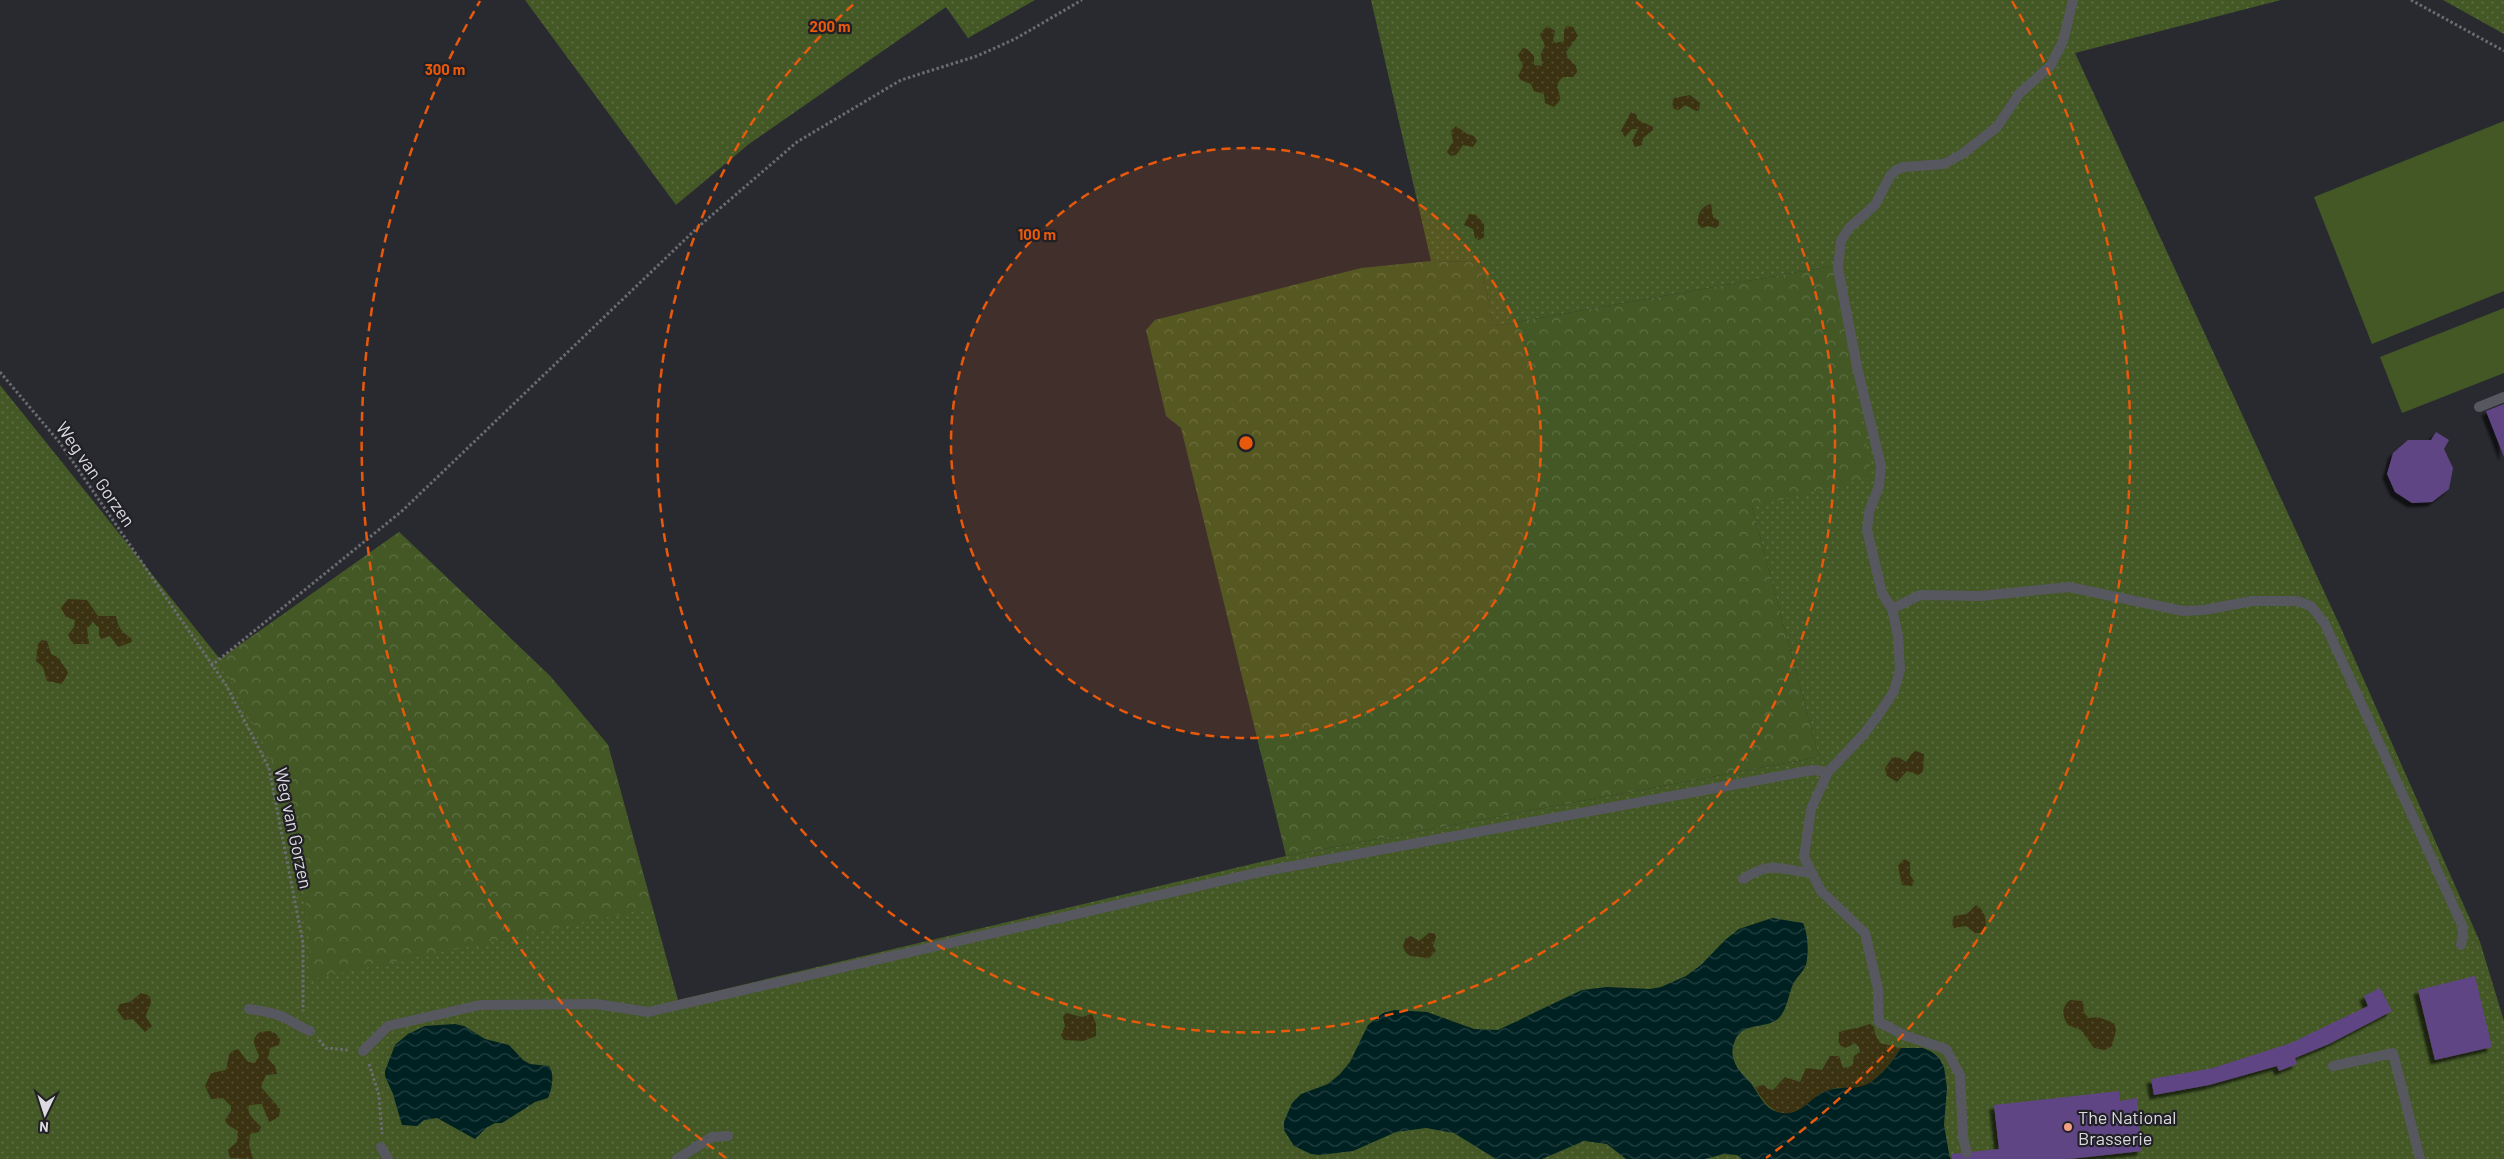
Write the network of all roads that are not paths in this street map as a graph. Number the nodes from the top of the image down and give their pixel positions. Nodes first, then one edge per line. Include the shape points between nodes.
1 (2073, 0) edge
2 (2504, 397) edge
3 (2478, 407) dead end
4 (1892, 608) junction
5 (1828, 772) junction
6 (1812, 873) junction
7 (1743, 879) dead end
8 (2461, 945) dead end
9 (249, 1009) dead end
10 (310, 1031) road end
11 (364, 1051) road end
12 (2333, 1066) dead end
13 (728, 1136) dead end
14 (381, 1146) road end
15 (1966, 1153) dead end
16 (388, 1159) edge
17 (677, 1159) edge
18 (2420, 1159) edge

1 - 4 lane via 2063,41 2051,65 2019,94 1997,127 1944,164 1896,170 1875,205 1849,228 1841,242 1838,268 1881,466 1867,530 1882,593
2 - 3 lane
4 - 5 lane via 1900,670 1894,691 1863,735
4 - 8 lane via 1920,595 1980,596 2069,587 2173,611 2204,610 2252,601 2297,601 2311,606 2324,624 2458,916 2463,933
5 - 6 lane via 1811,809 1804,857
5 - 11 lane via 1813,770 1260,872 648,1012 596,1004 480,1005 388,1026
6 - 7 lane via 1772,866 1759,869
6 - 15 lane via 1821,891 1865,932 1878,989 1879,1022 1906,1036 1946,1049 1960,1075
9 - 10 lane via 288,1019
12 - 18 lane via 2393,1053
13 - 17 lane via 712,1137
14 - 16 lane

